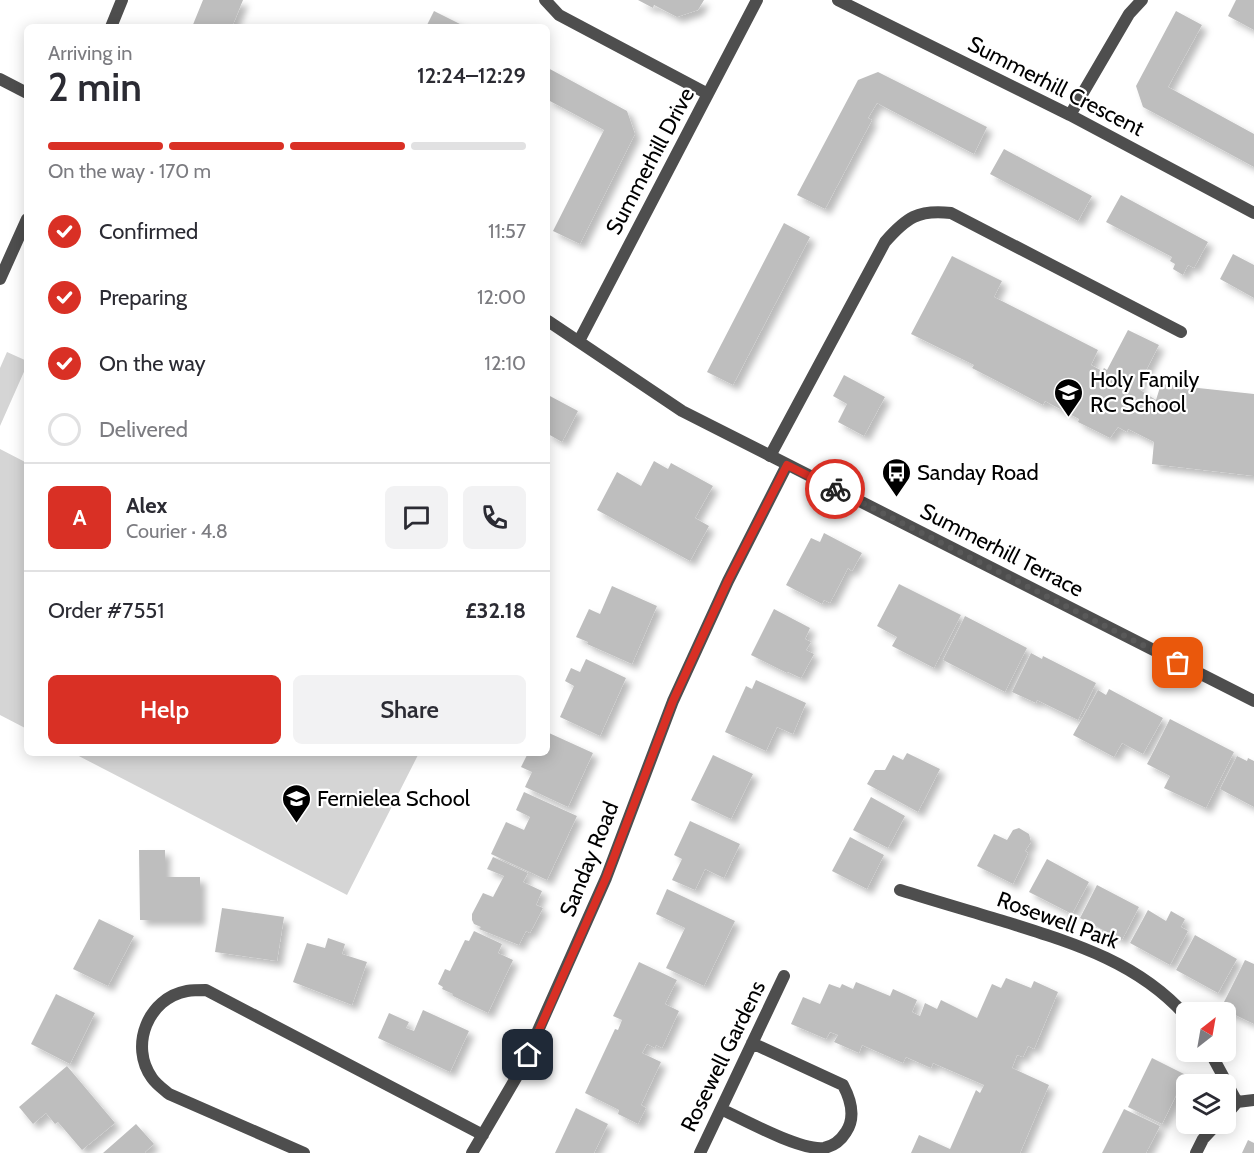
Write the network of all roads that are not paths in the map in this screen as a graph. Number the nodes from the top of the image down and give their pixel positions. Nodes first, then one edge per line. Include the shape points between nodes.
1 (122, 0) edge
2 (545, 0) edge
3 (758, 0) edge
4 (838, 0) edge
5 (1142, 0) edge
6 (112, 24) edge
7 (0, 79) edge
8 (24, 91) edge
9 (708, 94) junction
10 (1070, 115) junction
11 (1254, 213) edge
12 (24, 226) edge
13 (0, 279) edge
14 (550, 322) edge
15 (1180, 332) dead end
16 (579, 341) junction
17 (770, 456) junction
18 (787, 465) junction
19 (1254, 701) edge
20 (900, 890) dead end
21 (784, 976) dead end
22 (1176, 1005) edge
23 (752, 1043) junction
24 (1215, 1062) edge
25 (1254, 1100) edge
26 (1237, 1102) joint
27 (722, 1109) junction
28 (1207, 1134) edge
29 (483, 1136) junction
30 (304, 1153) edge
31 (472, 1153) edge
32 (700, 1153) edge
33 (1196, 1153) edge

1 - 6 street
2 - 9 street via 559,15
3 - 9 street, Summerhill Drive
4 - 10 street, Summerhill Crescent
5 - 10 street via 1129,14
7 - 8 street
9 - 16 street, Summerhill Drive
10 - 11 street, Summerhill Crescent
12 - 13 street
14 - 16 street, Summerhill Terrace
15 - 17 street via 951,213 914,215 885,242
16 - 17 street, Summerhill Terrace via 682,411
17 - 18 street, Summerhill Terrace
18 - 19 street, Summerhill Terrace
18 - 29 street, Sanday Road via 673,701 606,878 546,1015
20 - 22 street, Rosewell Park via 1094,951 1144,978
21 - 23 street, Rosewell Gardens
23 - 27 street, Rosewell Gardens
23 - 27 street via 843,1085 852,1113 848,1129 840,1141 825,1148 807,1147
24 - 26 street
25 - 26 street
27 - 32 street, Rosewell Gardens
28 - 33 street
29 - 30 street via 206,990 185,991 164,1002 145,1022 142,1059 152,1078 169,1094
29 - 31 street, Sanday Road

